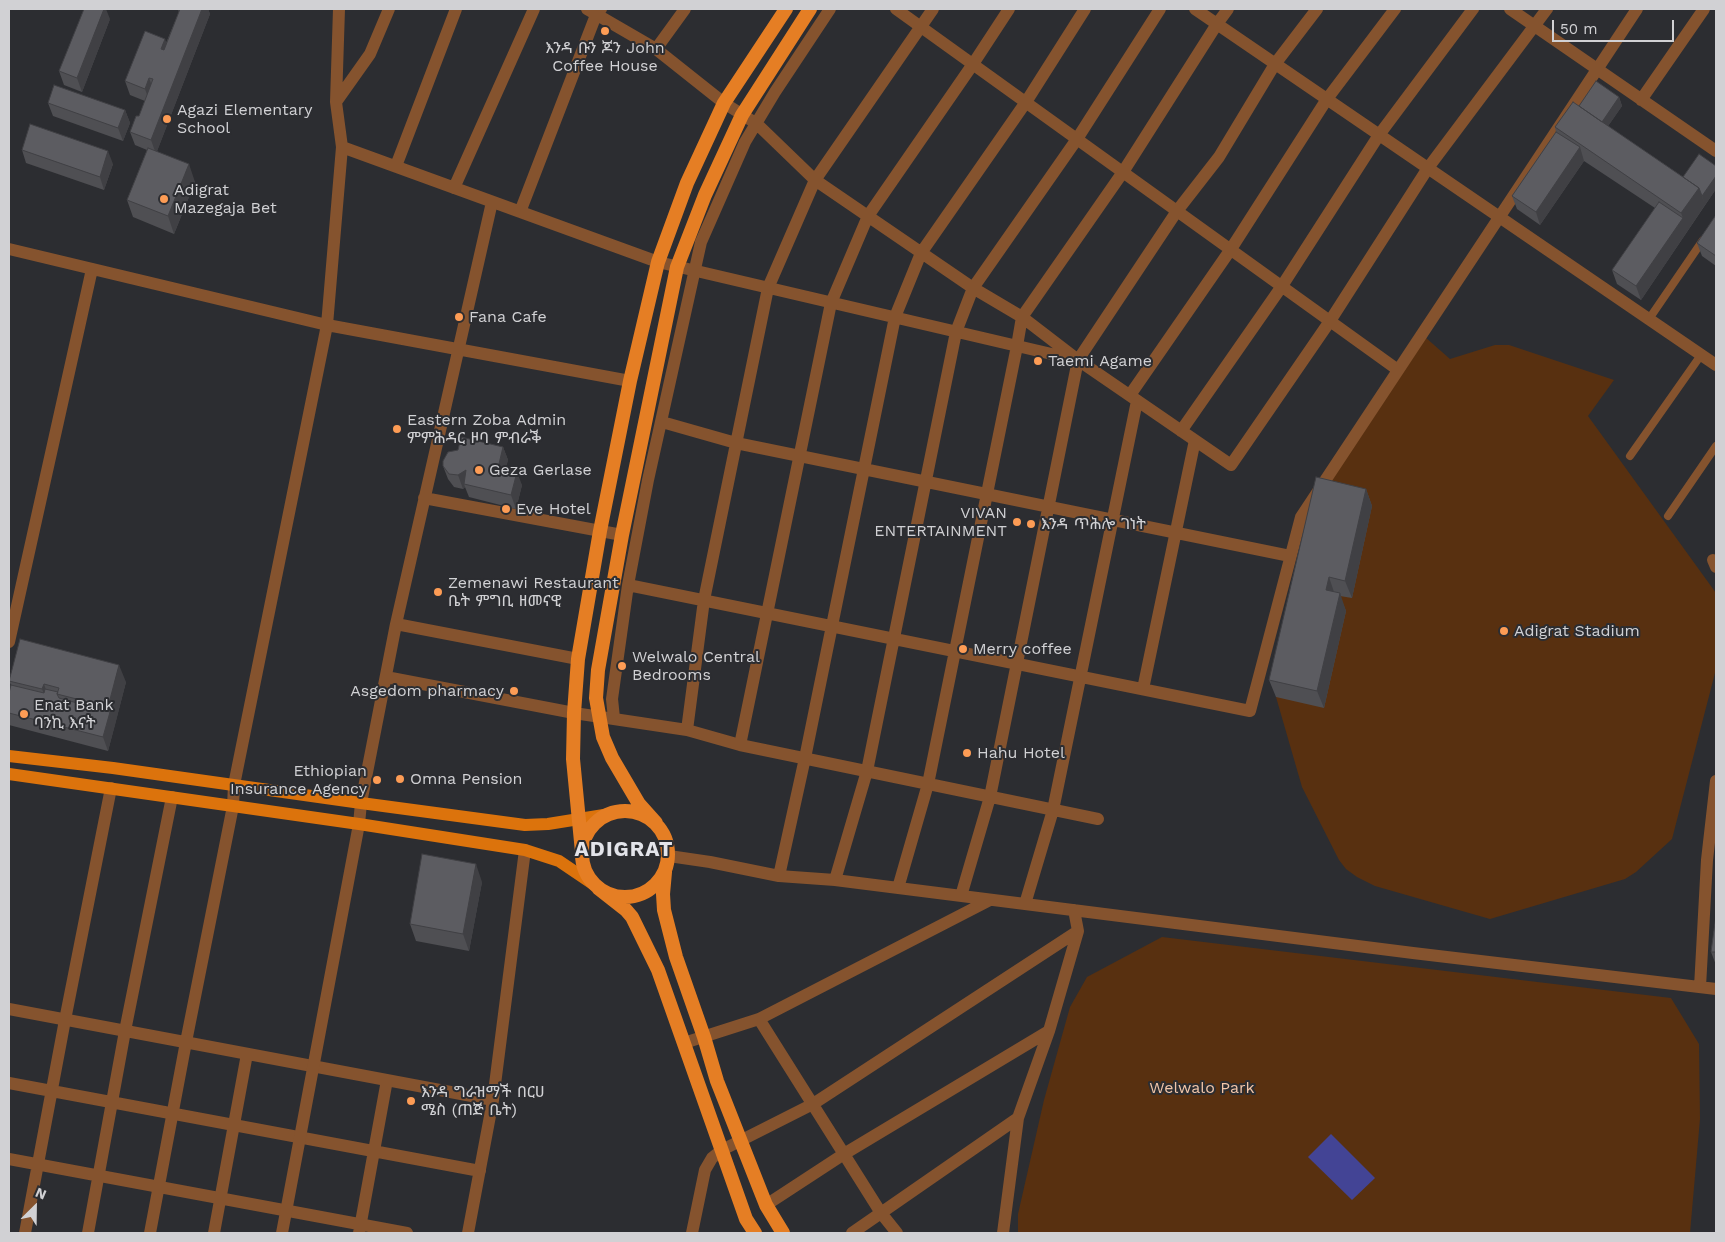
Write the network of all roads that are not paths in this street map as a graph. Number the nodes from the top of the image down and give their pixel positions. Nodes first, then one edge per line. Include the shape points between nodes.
1 (339, 9) edge
2 (390, 9) edge
3 (456, 9) edge
4 (534, 9) edge
5 (685, 9) edge
6 (786, 9) edge
7 (810, 9) edge
8 (830, 9) edge
9 (896, 9) edge
10 (932, 9) edge
11 (1009, 9) edge
12 (1085, 9) edge
13 (1160, 9) edge
14 (1195, 9) edge
15 (1228, 9) edge
16 (1317, 9) edge
17 (1395, 9) edge
18 (1473, 9) edge
19 (1510, 9) edge
20 (1547, 9) edge
21 (1637, 9) edge
22 (1704, 9) edge
23 (595, 11) edge
24 (1217, 24) junction
25 (1535, 26) junction
26 (921, 27) junction
27 (656, 49) junction
28 (973, 64) junction
29 (1275, 64) junction
30 (1597, 69) junction
31 (1327, 99) junction
32 (1641, 100) junction
33 (336, 102) junction
34 (1026, 102) junction
35 (724, 103) junction
36 (742, 116) junction
37 (756, 124) junction
38 (1379, 134) junction
39 (1077, 139) junction
40 (342, 147) junction
41 (1716, 152) edge
42 (396, 166) junction
43 (1428, 168) junction
44 (1123, 172) junction
45 (815, 180) junction
46 (454, 188) junction
47 (492, 202) junction
48 (1177, 211) junction
49 (520, 212) junction
50 (868, 216) junction
51 (1499, 217) junction
52 (1711, 230) edge
53 (1231, 249) junction
54 (9, 250) edge
55 (921, 253) junction
56 (658, 262) junction
57 (677, 267) junction
58 (92, 269) junction
59 (694, 271) junction
60 (1282, 286) junction
61 (768, 288) junction
62 (973, 288) junction
63 (831, 303) junction
64 (895, 317) junction
65 (1022, 317) junction
66 (1649, 319) junction
67 (1330, 321) junction
68 (327, 325) junction
69 (956, 332) junction
70 (1017, 346) junction
71 (458, 349) junction
72 (1701, 355) junction
73 (1078, 360) junction
74 (1716, 365) edge
75 (1398, 370) junction
76 (630, 381) junction
77 (1133, 398) junction
78 (662, 422) junction
79 (1181, 431) junction
80 (1195, 440) junction
81 (736, 443) junction
82 (1716, 446) edge
83 (799, 456) junction
84 (1630, 456) dead end
85 (864, 469) junction
86 (925, 482) junction
87 (987, 495) junction
88 (424, 498) junction
89 (1049, 508) junction
90 (1668, 516) dead end
91 (1112, 521) junction
92 (600, 531) junction
93 (1175, 534) junction
94 (622, 535) junction
95 (1290, 556) junction
96 (628, 585) junction
97 (704, 600) junction
98 (767, 613) junction
99 (396, 624) junction
100 (831, 626) junction
101 (894, 638) junction
102 (9, 642) edge
103 (955, 651) junction
104 (578, 659) junction
105 (1017, 664) junction
106 (1080, 676) junction
107 (386, 677) junction
108 (1143, 689) junction
109 (574, 713) junction
110 (598, 717) junction
111 (614, 718) junction
112 (687, 730) junction
113 (740, 745) junction
114 (9, 756) edge
115 (805, 758) junction
116 (867, 771) junction
117 (9, 774) edge
118 (1716, 782) edge
119 (928, 784) junction
120 (234, 785) junction
121 (111, 788) junction
122 (172, 797) junction
123 (990, 797) junction
124 (361, 803) junction
125 (233, 806) junction
126 (1053, 810) junction
127 (610, 814) junction
128 (578, 819) junction
129 (1098, 819) dead end
130 (656, 823) junction
131 (359, 824) junction
132 (525, 850) junction
133 (582, 852) junction
134 (669, 856) junction
135 (665, 872) junction
136 (779, 876) junction
137 (835, 880) junction
138 (595, 886) junction
139 (898, 888) junction
140 (960, 896) junction
141 (990, 900) junction
142 (1025, 904) junction
143 (1074, 910) junction
144 (1078, 931) junction
145 (1700, 987) junction
146 (1716, 989) edge
147 (9, 1009) edge
148 (759, 1019) junction
149 (65, 1020) junction
150 (125, 1031) junction
151 (1049, 1031) junction
152 (704, 1037) junction
153 (186, 1042) junction
154 (684, 1043) junction
155 (247, 1054) junction
156 (313, 1066) junction
157 (387, 1080) junction
158 (9, 1083) edge
159 (52, 1091) junction
160 (493, 1100) junction
161 (112, 1102) junction
162 (813, 1104) junction
163 (172, 1114) junction
164 (1018, 1118) junction
165 (234, 1125) junction
166 (300, 1138) junction
167 (741, 1141) junction
168 (722, 1150) junction
169 (374, 1151) junction
170 (844, 1154) junction
171 (9, 1158) edge
172 (38, 1164) junction
173 (480, 1171) junction
174 (98, 1175) junction
175 (159, 1187) junction
176 (220, 1198) junction
177 (766, 1205) junction
178 (286, 1211) junction
179 (881, 1213) junction
180 (360, 1229) edge
181 (25, 1233) edge
182 (88, 1233) edge
183 (150, 1233) edge
184 (214, 1233) edge
185 (282, 1233) edge
186 (407, 1233) edge
187 (468, 1233) edge
188 (692, 1233) edge
189 (754, 1233) edge
190 (783, 1233) edge
191 (852, 1233) edge
192 (897, 1233) edge
193 (1003, 1233) edge

1 - 33 street
2 - 33 street via 370,54
3 - 42 street
4 - 46 street
5 - 27 street
6 - 35 highway
7 - 36 highway
8 - 37 street
9 - 26 street
10 - 26 street
11 - 28 street
12 - 34 street
13 - 39 street
14 - 24 street
15 - 24 street
16 - 29 street
17 - 31 street
18 - 38 street
19 - 25 street
20 - 25 street
21 - 30 street
22 - 32 street
23 - 27 street
23 - 49 street
24 - 29 street
24 - 44 street
25 - 30 street
25 - 43 street
26 - 28 street
26 - 45 street
27 - 35 street
28 - 34 street
28 - 50 street
29 - 31 street
29 - 48 street via 1219,158
30 - 32 street
30 - 51 street
31 - 38 street
31 - 53 street
32 - 41 street
33 - 40 street
34 - 39 street
34 - 55 street
35 - 36 street
35 - 56 highway via 687,183
36 - 37 street
36 - 57 highway via 705,195
37 - 45 street
37 - 59 street via 702,242
38 - 43 street
38 - 60 street
39 - 44 street
39 - 62 street
40 - 42 street
40 - 68 street
42 - 46 street
43 - 51 street
43 - 67 street
44 - 48 street
44 - 65 street
45 - 50 street
45 - 61 street
46 - 47 street
47 - 49 street
47 - 71 street
48 - 53 street
48 - 73 street
49 - 56 street
50 - 55 street
50 - 63 street
51 - 66 street
51 - 75 street
52 - 66 lane
53 - 60 street
53 - 77 street
54 - 58 street
55 - 62 street
55 - 64 street
56 - 57 street
56 - 76 highway
57 - 59 street
57 - 94 highway
58 - 68 street
58 - 102 street
59 - 61 street
59 - 78 street
60 - 67 street
60 - 79 street
61 - 63 street
61 - 81 street
62 - 65 street
62 - 69 street
63 - 64 street
63 - 83 street
64 - 69 street
64 - 85 street
65 - 70 street
65 - 73 street
66 - 72 street
67 - 75 street
67 - 80 street via 1231,465
68 - 71 street
68 - 120 street
69 - 70 street
69 - 86 street
70 - 73 street
70 - 87 street
71 - 76 street
71 - 88 street
72 - 74 street
72 - 84 lane
73 - 77 street
73 - 89 street
75 - 95 street via 1301,517
76 - 92 highway
77 - 79 street
77 - 91 street
78 - 81 street
78 - 96 street
79 - 80 street
80 - 93 street
81 - 83 street
81 - 97 street
82 - 90 lane
83 - 85 street
83 - 98 street
85 - 86 street
85 - 100 street
86 - 87 street
86 - 101 street
87 - 89 street
87 - 103 street
88 - 92 street
88 - 99 street
89 - 91 street
89 - 105 street
91 - 93 street
91 - 106 street
92 - 94 street
92 - 104 highway
93 - 95 street
93 - 108 street
94 - 110 highway via 598,670
95 - 108 street via 1250,711
96 - 97 street
96 - 111 street via 612,699
97 - 98 street
97 - 112 street
98 - 100 street
98 - 113 street
99 - 104 street
99 - 107 street
100 - 101 street
100 - 115 street
101 - 103 street
101 - 116 street
103 - 105 street
103 - 119 street
104 - 109 highway
105 - 106 street
105 - 123 street
106 - 108 street
106 - 126 street
107 - 109 street
107 - 124 street
109 - 110 street
109 - 128 highway via 573,759
110 - 111 street
110 - 130 highway via 612,758 639,804
111 - 112 street
112 - 113 street
113 - 115 street
114 - 120 main road
115 - 116 street
115 - 136 street
116 - 119 street
116 - 137 street
117 - 121 main road
118 - 145 street via 1707,860
119 - 123 street
119 - 139 street
120 - 124 main road
120 - 125 street
121 - 122 main road
121 - 149 street
122 - 125 main road
122 - 150 street
123 - 126 street
123 - 140 street
124 - 128 main road via 525,825
124 - 131 street
125 - 131 main road
125 - 153 street
126 - 129 street
126 - 142 street
127 - 128 main road
127 - 130 highway via 636,812
127 - 133 highway via 590,828
128 - 133 highway
130 - 134 highway via 666,838
131 - 132 main road
131 - 156 street
132 - 138 main road via 559,861
132 - 160 street
133 - 138 highway via 584,868
134 - 135 highway
134 - 136 street
135 - 138 highway via 660,882 636,896 619,897
135 - 152 highway via 664,910 676,957
136 - 137 street
137 - 139 street
138 - 154 highway via 626,910 640,930 664,984
139 - 140 street
140 - 141 street
141 - 142 street
141 - 148 street
142 - 143 street
143 - 144 street
143 - 145 street
144 - 151 street
144 - 162 street
145 - 146 street
147 - 149 street
148 - 152 street
148 - 162 street
149 - 150 street
149 - 159 street
150 - 153 street
150 - 161 street
151 - 164 street
151 - 170 street
152 - 154 street
152 - 167 highway via 717,1081
153 - 155 street
153 - 163 street
154 - 168 highway
155 - 156 street
155 - 165 street
156 - 157 street
156 - 166 street
157 - 160 street
157 - 169 street
158 - 159 street
159 - 161 street
159 - 172 street
160 - 173 street
161 - 163 street
161 - 174 street
162 - 167 street
162 - 170 street
163 - 165 street
163 - 175 street
164 - 179 street
164 - 193 street
165 - 166 street
165 - 176 street
166 - 169 street
166 - 178 street
167 - 168 street
167 - 177 highway
168 - 188 street via 705,1170
168 - 189 highway
169 - 173 street
169 - 180 street
170 - 177 street
170 - 179 street
171 - 172 street
172 - 174 street
172 - 181 street
173 - 187 street
174 - 175 street
174 - 182 street
175 - 176 street
175 - 183 street
176 - 178 street
176 - 184 street
177 - 190 highway
178 - 180 street
178 - 185 street
179 - 191 street
179 - 192 street
180 - 186 street

